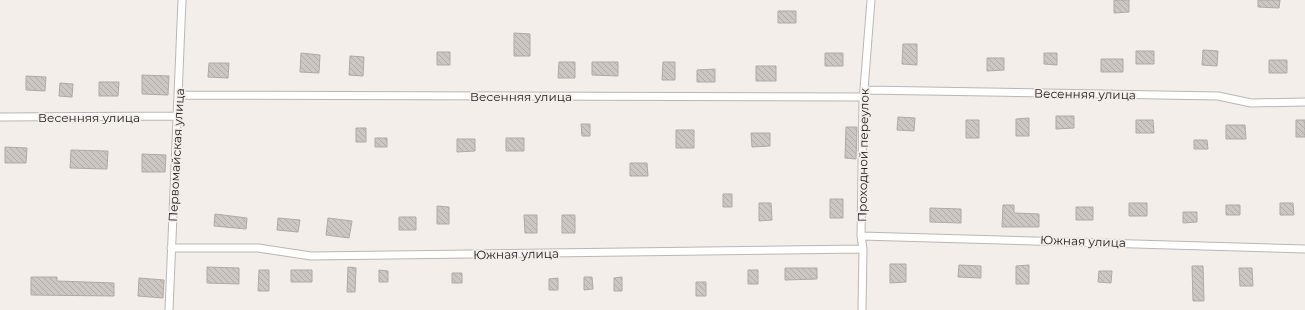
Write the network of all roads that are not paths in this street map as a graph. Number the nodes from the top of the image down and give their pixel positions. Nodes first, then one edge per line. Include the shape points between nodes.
1 (182, 0) edge
2 (870, 0) edge
3 (864, 94) junction
4 (179, 95) junction
5 (1305, 102) edge
6 (178, 116) junction
7 (0, 117) edge
8 (861, 236) junction
9 (171, 248) junction
10 (863, 249) junction
11 (1305, 249) edge
12 (169, 310) edge
13 (862, 310) edge

1 - 4 street, Первомайская улица
2 - 3 street, Проходной переулок
3 - 4 street, Весенняя улица
3 - 5 street, Весенняя улица via 1218,96 1250,103
3 - 8 street, Проходной переулок
4 - 6 street, Первомайская улица
6 - 7 street, Весенняя улица
6 - 9 street, Первомайская улица
8 - 10 street, Проходной переулок
8 - 11 street, Южная улица
9 - 10 street, Южная улица via 258,248 312,256
9 - 12 street, Первомайская улица
10 - 13 street, Проходной переулок

